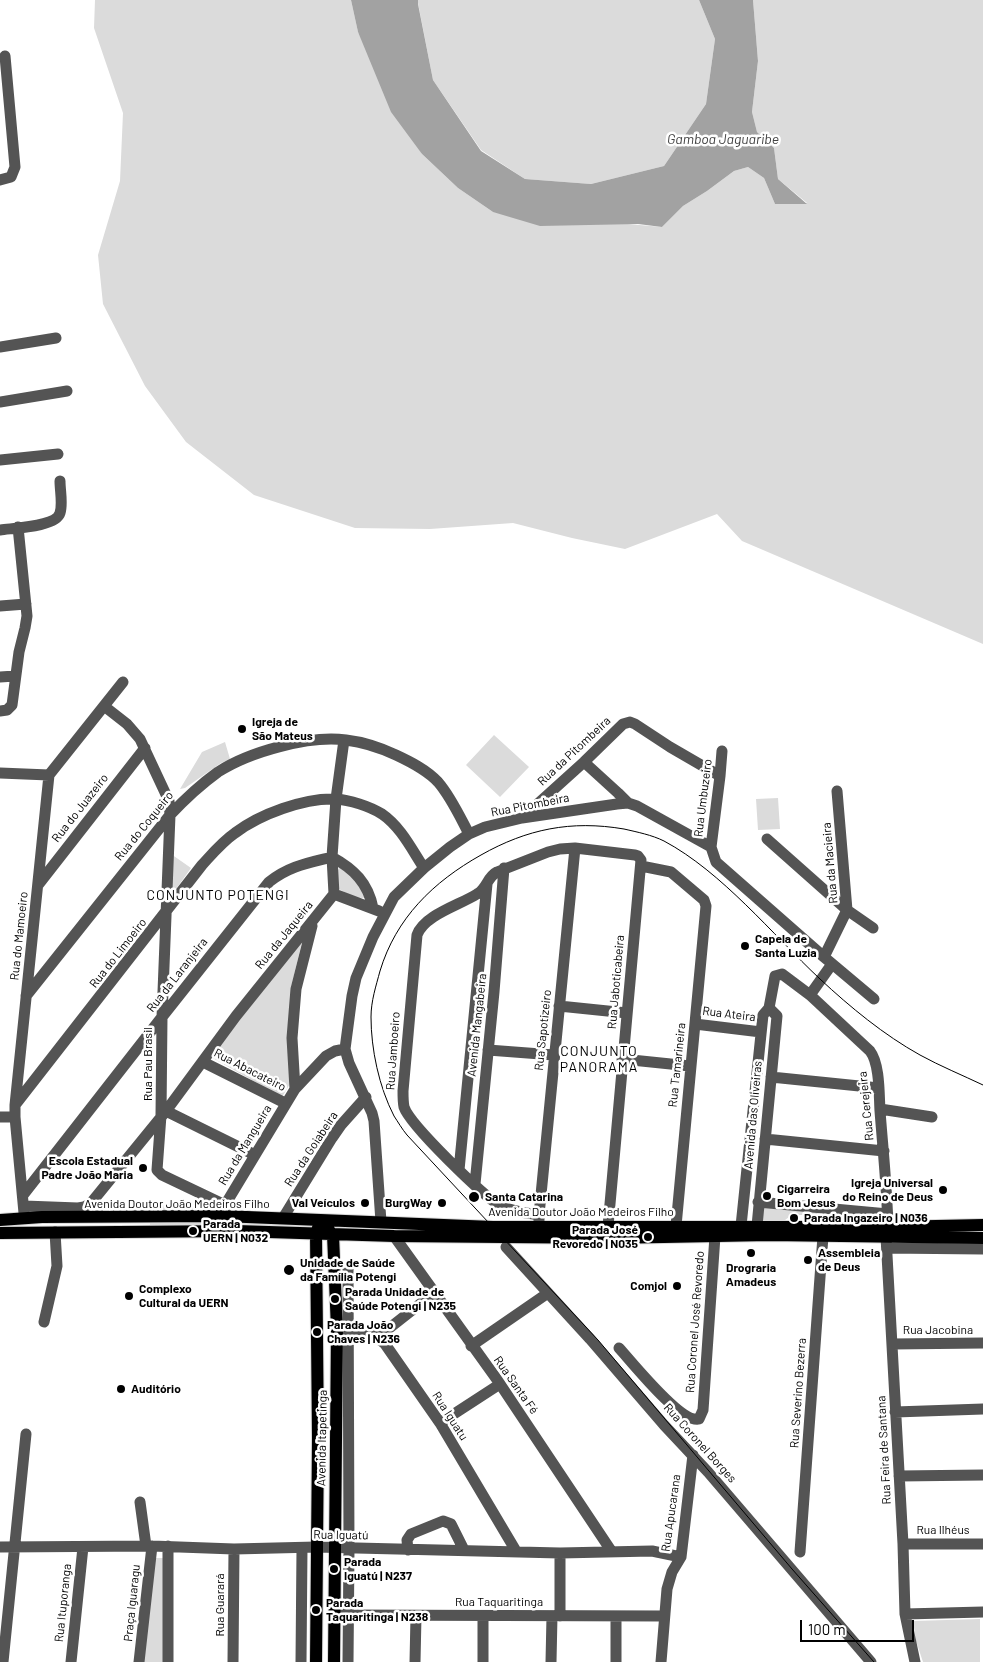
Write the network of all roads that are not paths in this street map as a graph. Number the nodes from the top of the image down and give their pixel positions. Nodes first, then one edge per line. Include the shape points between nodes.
1 (5, 56) dead end
2 (0, 180) edge
3 (56, 338) dead end
4 (0, 347) edge
5 (67, 391) dead end
6 (0, 402) edge
7 (58, 454) dead end
8 (0, 460) edge
9 (60, 481) dead end
10 (18, 527) junction
11 (0, 530) edge
12 (26, 604) junction
13 (0, 606) edge
14 (15, 676) junction
15 (0, 677) edge
16 (123, 682) dead end
17 (104, 706) junction
18 (0, 711) edge
19 (344, 740) junction
20 (145, 748) junction
21 (722, 751) dead end
22 (584, 762) junction
23 (0, 773) edge
24 (49, 775) junction
25 (720, 776) junction
26 (838, 791) dead end
27 (336, 799) junction
28 (628, 803) junction
29 (170, 815) junction
30 (522, 818) junction
31 (470, 834) junction
32 (767, 839) dead end
33 (711, 847) junction
34 (575, 848) junction
35 (332, 857) junction
36 (641, 863) junction
37 (424, 868) junction
38 (504, 868) junction
39 (487, 884) junction
40 (38, 885) junction
41 (334, 894) junction
42 (373, 908) junction
43 (847, 910) junction
44 (385, 913) junction
45 (166, 914) junction
46 (313, 922) junction
47 (873, 928) dead end
48 (828, 961) junction
49 (774, 978) joint
50 (477, 990) junction
51 (494, 992) junction
52 (810, 995) junction
53 (26, 996) junction
54 (874, 999) dead end
55 (559, 1006) junction
56 (769, 1008) junction
57 (627, 1013) junction
58 (162, 1017) junction
59 (695, 1024) junction
60 (761, 1032) junction
61 (345, 1049) junction
62 (488, 1050) junction
63 (554, 1055) junction
64 (622, 1059) junction
65 (203, 1062) junction
66 (690, 1066) junction
67 (771, 1077) junction
68 (878, 1088) junction
69 (295, 1089) junction
70 (366, 1097) junction
71 (285, 1103) junction
72 (880, 1109) junction
73 (15, 1111) junction
74 (164, 1113) junction
75 (0, 1117) edge
76 (932, 1117) dead end
77 (765, 1139) junction
78 (884, 1151) junction
79 (256, 1155) junction
80 (459, 1170) junction
81 (475, 1184) junction
82 (758, 1202) junction
83 (24, 1206) junction
84 (223, 1210) junction
85 (888, 1214) junction
86 (42, 1217) junction
87 (145, 1218) junction
88 (288, 1219) junction
89 (0, 1220) edge
90 (539, 1220) junction
91 (321, 1221) junction
92 (380, 1222) junction
93 (0, 1224) edge
94 (983, 1225) edge
95 (608, 1226) junction
96 (676, 1226) junction
97 (741, 1226) junction
98 (757, 1226) junction
99 (55, 1232) junction
100 (94, 1232) junction
101 (0, 1233) edge
102 (316, 1234) junction
103 (333, 1235) junction
104 (353, 1235) junction
105 (394, 1236) junction
106 (715, 1236) junction
107 (823, 1236) junction
108 (887, 1237) junction
109 (983, 1238) edge
110 (506, 1246) dead end
111 (983, 1250) edge
112 (333, 1264) junction
113 (348, 1266) dead end
114 (434, 1293) junction
115 (548, 1293) junction
116 (44, 1322) dead end
117 (342, 1329) junction
118 (378, 1337) junction
119 (983, 1343) edge
120 (892, 1344) junction
121 (471, 1346) junction
122 (619, 1348) dead end
123 (500, 1384) junction
124 (983, 1409) edge
125 (895, 1412) junction
126 (440, 1423) junction
127 (26, 1434) dead end
128 (318, 1438) junction
129 (336, 1438) junction
130 (693, 1455) junction
131 (318, 1456) junction
132 (335, 1456) junction
133 (983, 1475) edge
134 (899, 1476) junction
135 (140, 1502) dead end
136 (903, 1544) junction
137 (983, 1544) edge
138 (149, 1546) junction
139 (168, 1546) junction
140 (0, 1547) edge
141 (14, 1547) junction
142 (83, 1547) junction
143 (302, 1548) junction
144 (316, 1548) junction
145 (334, 1548) junction
146 (234, 1549) junction
147 (349, 1549) junction
148 (408, 1550) junction
149 (464, 1550) junction
150 (516, 1551) junction
151 (612, 1552) junction
152 (800, 1552) dead end
153 (560, 1553) junction
154 (681, 1556) junction
155 (983, 1612) edge
156 (334, 1614) junction
157 (905, 1614) junction
158 (348, 1615) junction
159 (416, 1616) junction
160 (483, 1616) junction
161 (556, 1616) junction
162 (664, 1616) junction
163 (616, 1617) junction
164 (316, 1647) junction
165 (334, 1647) junction
166 (3, 1662) edge
167 (71, 1662) edge
168 (140, 1662) edge
169 (168, 1662) edge
170 (234, 1662) edge
171 (302, 1662) edge
172 (316, 1662) edge
173 (334, 1662) edge
174 (348, 1662) edge
175 (415, 1662) edge
176 (483, 1662) edge
177 (551, 1662) edge
178 (616, 1662) edge
179 (661, 1662) edge
180 (871, 1662) edge
181 (915, 1662) edge

1 - 2 street via 15,167 11,177
3 - 4 street
5 - 6 street
7 - 8 street
9 - 10 street via 57,519
10 - 11 street
10 - 12 street
12 - 13 street
12 - 14 street via 26,628
14 - 15 street
14 - 18 street via 12,705
16 - 17 street
17 - 20 street, Rua Pau Brasil via 127,724
17 - 24 street
19 - 27 street
19 - 29 street, Rua do Coqueiro via 298,743 253,755 220,771
19 - 31 street, Rua do Coqueiro via 391,752 437,781
20 - 29 street, Rua Pau Brasil via 169,801
20 - 40 street, Rua do Juazeiro
21 - 25 street, Rua Umbuzeiro
22 - 25 street, Rua da Pitombeira via 623,724 630,722
22 - 28 street
22 - 30 street, Rua da Pitombeira
23 - 24 street
24 - 40 street, Rua do Mamoeiro
25 - 33 street, Rua Umbuzeiro
26 - 43 street, Rua da Macieira
27 - 35 street
27 - 37 street, Rua do Limoeiro via 382,814 402,834
27 - 45 street, Rua do Limoeiro via 272,812 236,832 208,858
28 - 30 street, Rua Pitombeira
28 - 33 street
29 - 45 street, Rua Pau Brasil
29 - 53 street, Rua do Coqueiro
30 - 31 street, Rua Pitombeira
31 - 37 street, Rua Pitombeira
32 - 43 street
33 - 48 street via 716,862
34 - 36 street via 634,855
34 - 38 street via 548,852
34 - 55 street, Rua Sapotizeiro
35 - 41 street
35 - 42 street via 359,876 369,892
35 - 58 street, Rua da Laranjeira via 296,866 269,882
36 - 57 street, Rua Jaboticabeira
36 - 59 street, Rua Tamarineira via 671,872 704,900
37 - 44 street, Rua Pitombeira via 398,892
38 - 39 street via 492,875
38 - 51 street, Avenida Mangabeira
39 - 50 street, Avenida Mangabeira
39 - 80 street, Rua Jamboeiro via 477,894 450,907 421,927 416,945 404,1107 434,1146
40 - 53 street, Rua do Mamoeiro
41 - 42 street
41 - 46 street, Rua da Jaqueira
42 - 44 street
43 - 47 street
43 - 48 street, Rua da Macieira
44 - 61 street, Rua Pitombeira via 356,978
45 - 58 street, Rua Pau Brasil
45 - 73 street, Rua do Limoeiro
46 - 65 street, Rua da Jaqueira
46 - 69 street via 296,988 292,1038
48 - 52 street, Rua da Macieira
48 - 54 street
49 - 52 street, Rua Cerejeira via 779,974 785,975
49 - 56 street, Avenida das Oliveiras
50 - 51 street
50 - 80 street, Avenida Mangabeira
51 - 62 street, Avenida Mangabeira
52 - 68 street, Rua Cerejeira via 873,1056
53 - 73 street, Rua do Mamoeiro
55 - 57 street
55 - 63 street, Rua Sapotizeiro
56 - 60 street, Avenida das Oliveiras via 763,1015
56 - 67 street, Avenida das Oliveiras via 777,1016
57 - 64 street, Rua Jaboticabeira
58 - 74 street, Rua Pau Brasil
58 - 83 street, Rua da Laranjeira
59 - 60 street, Rua Ateira
59 - 66 street, Rua Tamarineira
60 - 97 street, Avenida das Oliveiras
61 - 69 street, Rua da Mangueira via 326,1056
61 - 70 street, Rua Pitombeira
62 - 63 street
62 - 81 street, Avenida Mangabeira
63 - 90 street, Rua Sapotizeiro
64 - 66 street
64 - 95 street, Rua Jaboticabeira
65 - 71 street, Rua Abacateiro
65 - 74 street, Rua da Jaqueira
66 - 96 street, Rua Tamarineira
67 - 68 street
67 - 77 street, Avenida das Oliveiras
68 - 72 street, Rua Cerejeira
69 - 71 street, Rua da Mangueira
70 - 88 street, Rua da Goiabeira via 332,1138
70 - 92 street, Rua Pitombeira via 374,1121
71 - 79 street, Rua da Mangueira
72 - 76 street
72 - 78 street, Rua Cerejeira
73 - 75 street
73 - 83 street, Rua do Mamoeiro
74 - 79 street
74 - 83 street, Rua da Jaqueira via 89,1205 78,1208
74 - 84 street, Rua Pau Brasil via 157,1170
77 - 78 street
77 - 82 street, Avenida das Oliveiras
78 - 85 street, Rua Cerejeira
79 - 84 street, Rua da Mangueira
80 - 81 street, Rua Jamboeiro
81 - 90 street, Rua Jamboeiro via 504,1208
82 - 85 street
82 - 98 street, Avenida das Oliveiras
83 - 86 main road, Avenida Doutor João Medeiros Filho
83 - 89 main road, Avenida Doutor João Medeiros Filho
84 - 87 main road, Avenida Doutor João Medeiros Filho
84 - 88 main road, Avenida Doutor João Medeiros Filho
85 - 108 street, Rua Cerejeira
86 - 87 main road, Avenida Doutor João Medeiros Filho
86 - 93 main road via 28,1222
87 - 100 main road via 144,1223 138,1225 107,1226
88 - 91 main road, Avenida Doutor João Medeiros Filho
90 - 92 main road, Avenida Doutor João Medeiros Filho via 493,1226
90 - 95 main road, Avenida Doutor João Medeiros Filho
91 - 92 main road, Avenida Doutor João Medeiros Filho
91 - 102 main road
91 - 103 main road
94 - 108 main road, Avenida Doutor João Medeiros Filho
95 - 96 main road, Avenida Doutor João Medeiros Filho
96 - 97 main road, Avenida Doutor João Medeiros Filho
97 - 98 main road, Avenida Doutor João Medeiros Filho
98 - 108 main road, Avenida Doutor João Medeiros Filho
99 - 100 main road, Avenida Doutor João Medeiros Filho
99 - 101 main road, Avenida Doutor João Medeiros Filho
99 - 116 street via 57,1266
100 - 102 main road, Avenida Doutor João Medeiros Filho
102 - 103 main road, Avenida Doutor João Medeiros Filho
102 - 128 main road, Avenida Itapetinga
103 - 104 main road, Avenida Doutor João Medeiros Filho
103 - 112 main road, Avenida Itapetinga
104 - 105 main road, Avenida Doutor João Medeiros Filho
104 - 112 main road via 344,1243
105 - 106 main road, Avenida Doutor João Medeiros Filho
105 - 114 street, Rua Santa Fé
106 - 107 main road, Avenida Doutor João Medeiros Filho
106 - 122 street, Rua Coronel José Revoredo via 703,1410 699,1419 687,1417 668,1402
107 - 108 main road, Avenida Doutor João Medeiros Filho
107 - 152 street, Rua Severino Bezerra
108 - 109 main road, Avenida Doutor João Medeiros Filho
108 - 111 street
108 - 120 street, Rua Feira de Santana
110 - 115 street, Rua Coronel Borges
112 - 117 main road, Avenida Itapetinga
113 - 117 street, Avenida Itapetinga
114 - 118 street
114 - 121 street, Rua Santa Fé
115 - 121 street
115 - 130 street, Rua Coronel Borges
117 - 118 street via 366,1331
117 - 129 main road, Avenida Itapetinga
117 - 147 street, Avenida Itapetinga
118 - 126 street, Rua Iguatu
119 - 120 street, Rua Jacobina
120 - 125 street, Rua Feira de Santana
121 - 123 street, Rua Santa Fé
123 - 126 street
123 - 151 street, Rua Santa Fé
124 - 125 street
125 - 134 street, Rua Feira de Santana
126 - 150 street, Rua Iguatu
127 - 141 street
128 - 129 main road
128 - 131 main road, Avenida Itapetinga
129 - 132 main road, Avenida Itapetinga
130 - 154 street, Rua Apucarana
130 - 180 street, Rua Coronel Borges
131 - 132 main road
131 - 144 main road, Avenida Itapetinga
132 - 145 main road, Avenida Itapetinga
133 - 134 street
134 - 136 street, Rua Feira de Santana
135 - 138 street, Praça Iguaragu
136 - 137 street, Rua Ilhéus
136 - 157 street, Rua Feira de Santana
138 - 139 street, Rua Iguatú
138 - 142 street, Rua Iguatú
138 - 168 street, Praça Iguaragu
139 - 146 street, Rua Iguatú
139 - 169 street
140 - 141 street, Rua Iguatú
141 - 142 street, Rua Iguatú
141 - 166 street
142 - 167 street, Rua Ituporanga
143 - 144 street, Rua Iguatú
143 - 146 street, Rua Iguatú
143 - 171 street
144 - 145 street, Rua Iguatú
144 - 164 main road, Avenida Itapetinga
145 - 147 street, Rua Iguatú
145 - 156 main road, Avenida Itapetinga
146 - 170 street, Rua Guarará
147 - 148 street, Rua Iguatú
147 - 158 street, Avenida Itapetinga
148 - 149 street, Rua Iguatú
148 - 149 street via 411,1534 443,1521 451,1524
149 - 150 street, Rua Iguatú
150 - 153 street, Rua Iguatú
151 - 153 street, Rua Iguatú
151 - 154 street, Rua Iguatú via 652,1551
153 - 161 street
154 - 162 street, Rua Apucarana via 668,1581
155 - 157 street
156 - 158 street, Rua Taquaritinga
156 - 165 main road, Avenida Itapetinga
157 - 181 street, Rua Feira de Santana
158 - 159 street, Rua Taquaritinga
158 - 174 street, Avenida Itapetinga
159 - 160 street, Rua Taquaritinga
159 - 175 street
160 - 161 street, Rua Taquaritinga
160 - 176 street
161 - 163 street, Rua Taquaritinga
161 - 177 street
162 - 163 street, Rua Taquaritinga
162 - 179 street, Rua Apucarana
163 - 178 street
164 - 165 main road
164 - 172 main road, Avenida Itapetinga
165 - 173 main road, Avenida Itapetinga

